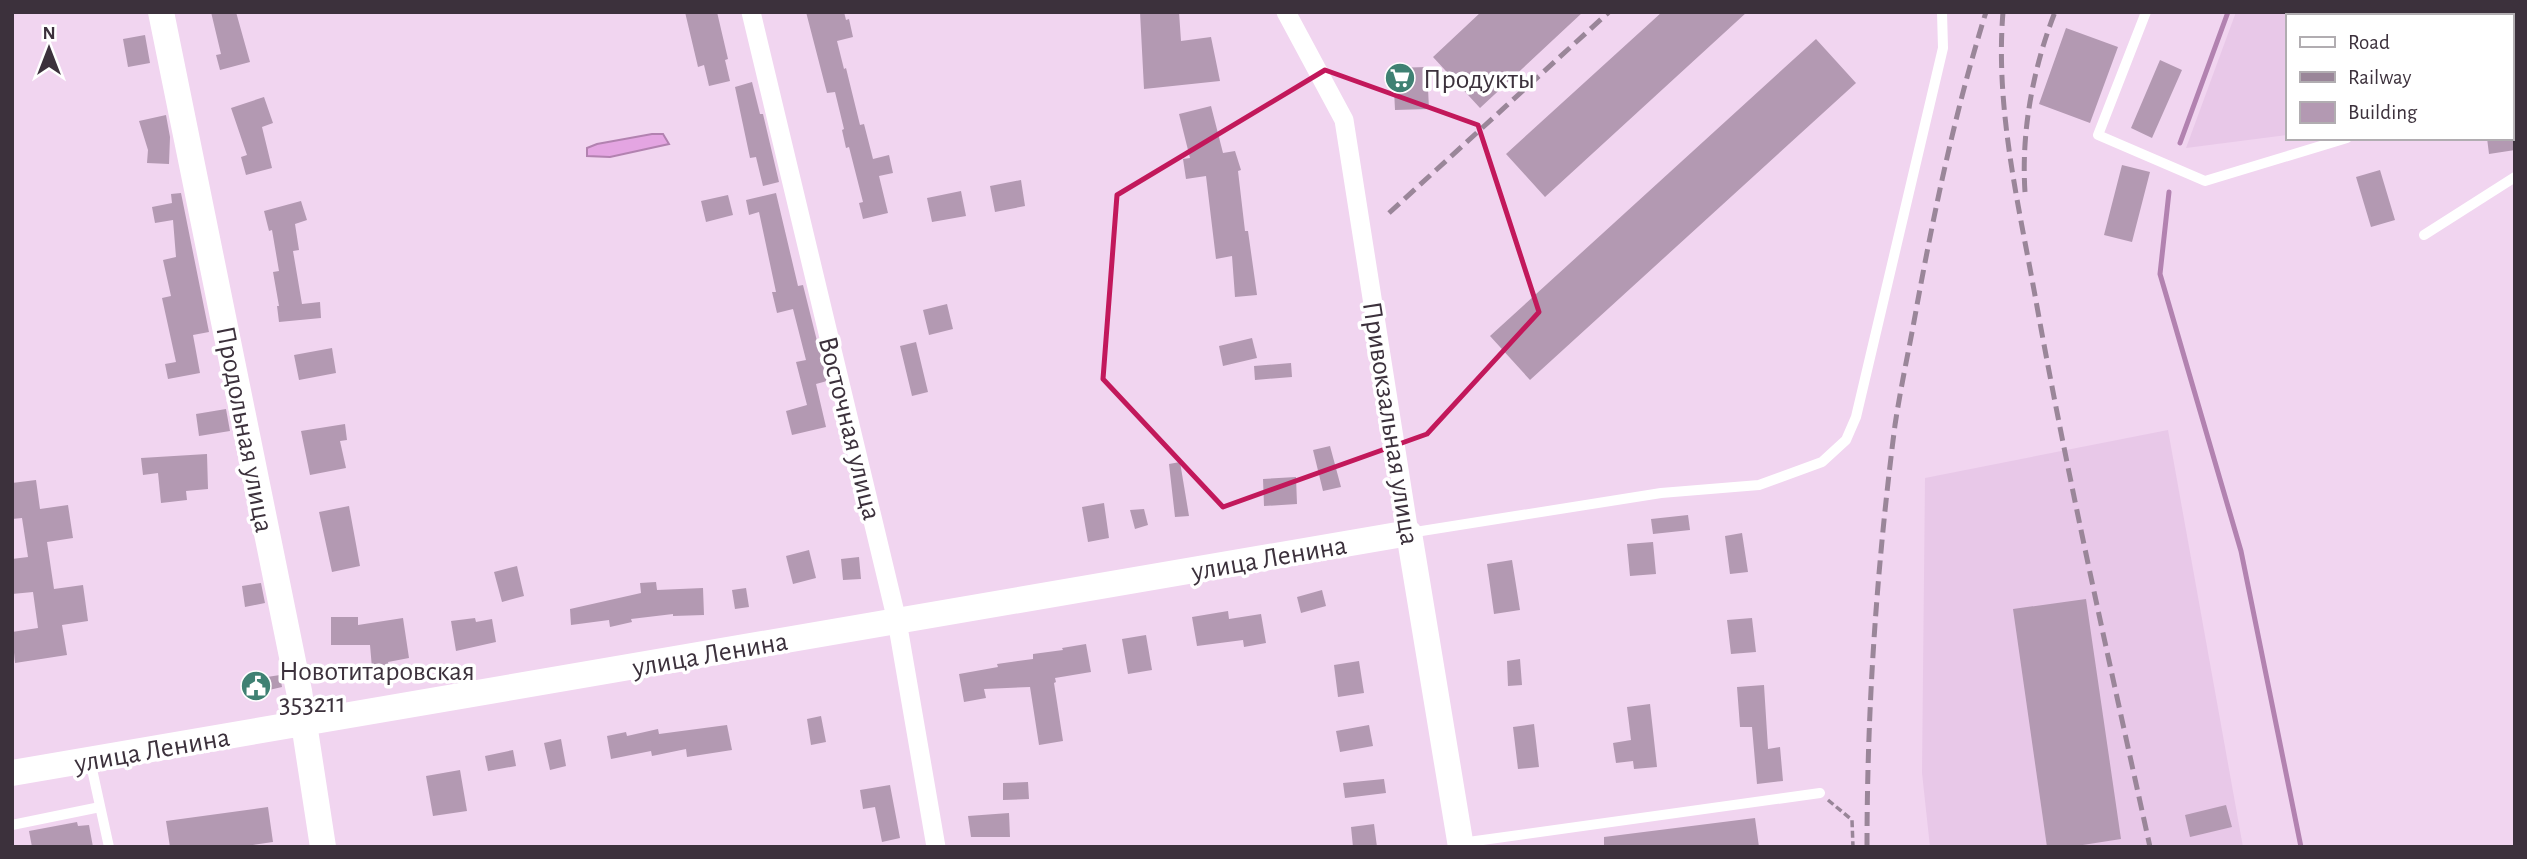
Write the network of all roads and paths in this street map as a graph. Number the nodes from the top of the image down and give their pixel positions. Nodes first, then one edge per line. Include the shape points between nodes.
1 (161, 12) edge
2 (751, 12) edge
3 (1286, 12) edge
4 (1942, 12) edge
5 (2146, 12) edge
6 (2340, 140) edge
7 (2515, 177) edge
8 (2424, 235) dead end
9 (1409, 533) junction
10 (897, 621) junction
11 (304, 723) junction
12 (89, 760) junction
13 (12, 773) edge
14 (1820, 793) joint
15 (100, 807) junction
16 (12, 825) edge
17 (1461, 845) edge
18 (109, 847) edge
19 (323, 847) edge
20 (936, 847) edge
21 (1853, 847) edge

1 - 11 street, Продольная улица
2 - 10 street, Восточная улица
3 - 9 street, Привокзальная улица via 1344,120
4 - 9 lane via 1943,48 1856,417 1846,440 1822,462 1759,485 1661,493
5 - 6 lane via 2098,135 2205,181
7 - 8 lane
9 - 10 street, улица Ленина
9 - 17 street, Привокзальная улица
10 - 11 street, улица Ленина
10 - 20 street, Восточная улица
11 - 12 street, улица Ленина
11 - 19 street, Продольная улица
12 - 13 street, улица Ленина
12 - 15 lane
14 - 17 lane
14 - 21 path via 1852,820
15 - 16 lane
15 - 18 lane

